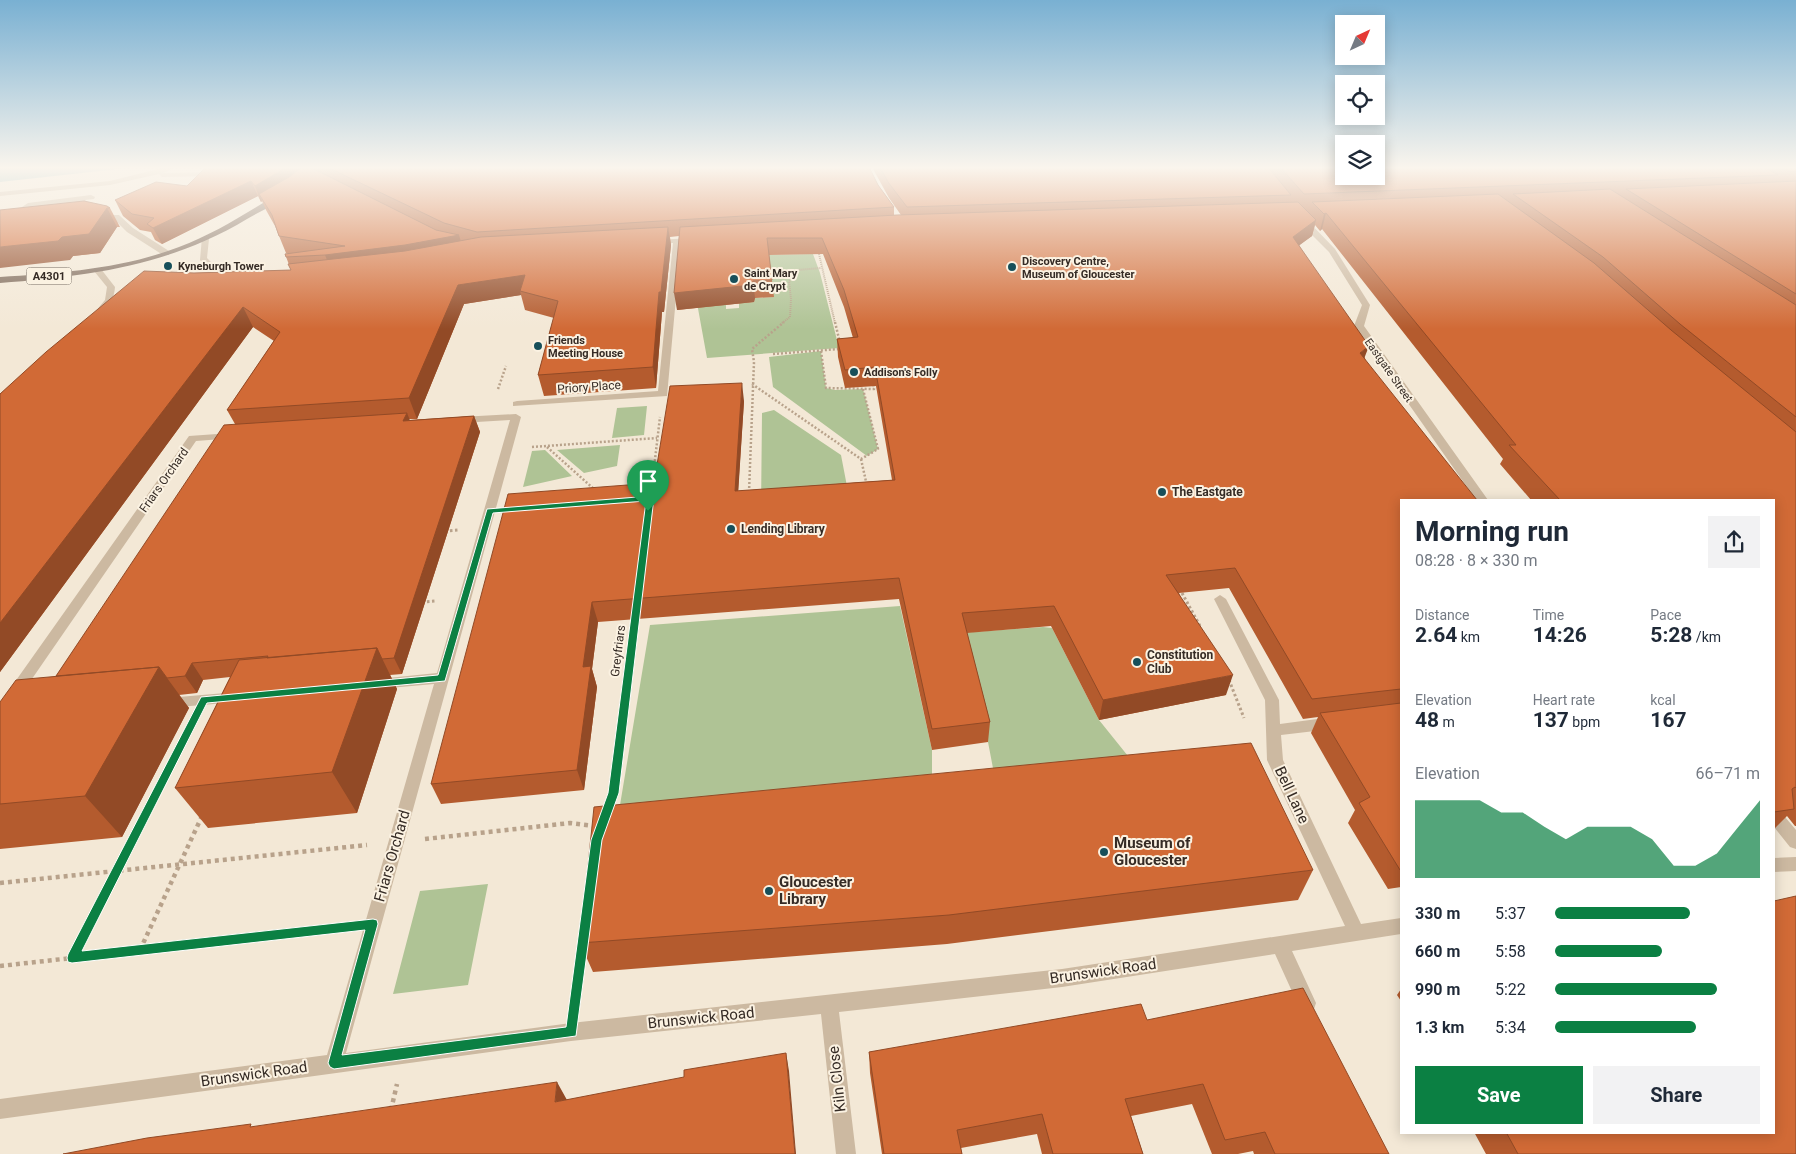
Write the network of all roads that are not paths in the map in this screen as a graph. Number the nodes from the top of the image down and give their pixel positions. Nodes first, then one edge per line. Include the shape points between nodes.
1 (119, 221) edge
2 (237, 221) edge
3 (1308, 221) edge
4 (205, 239) junction
5 (706, 239) edge
6 (677, 241) junction
7 (645, 243) edge
8 (166, 253) junction
9 (98, 271) junction
10 (242, 279) edge
11 (0, 280) edge
12 (90, 320) edge
13 (517, 404) dead end
14 (451, 421) edge
15 (239, 435) edge
16 (1481, 499) edge
17 (1220, 599) dead end
18 (442, 678) junction
19 (364, 686) edge
20 (248, 696) edge
21 (156, 704) dead end
22 (0, 716) edge
23 (20, 716) edge
24 (1343, 721) edge
25 (1275, 730) junction
26 (1775, 817) edge
27 (1796, 842) edge
28 (1796, 864) edge
29 (1775, 865) edge
30 (1400, 926) edge
31 (1357, 934) junction
32 (1280, 945) junction
33 (829, 1005) junction
34 (1313, 1016) edge
35 (334, 1063) junction
36 (0, 1109) edge
37 (846, 1154) edge

1 - 8 street
2 - 4 main road, A4301
3 - 16 street, Eastgate Street via 1332,251 1366,305 1359,326
4 - 8 main road, A4301
4 - 10 street via 203,258 216,272
5 - 6 street
6 - 7 street
6 - 13 street, Priory Place via 663,394
8 - 9 main road, A4301
9 - 11 main road, A4301
9 - 12 street via 111,287 110,300
14 - 18 street, Friars Orchard via 516,417
15 - 22 street, Friars Orchard via 193,438
17 - 25 street, Bell Lane via 1272,700
18 - 19 street
18 - 35 street, Friars Orchard
20 - 21 street
22 - 23 street, Friars Orchard
24 - 25 street
25 - 31 street, Bell Lane via 1275,760
26 - 27 street
28 - 29 street
30 - 31 street, Brunswick Road
31 - 32 street, Brunswick Road
32 - 33 street, Brunswick Road via 1062,978
32 - 34 street
33 - 35 street, Brunswick Road via 572,1032
33 - 37 street, Kiln Close
35 - 36 street, Brunswick Road

